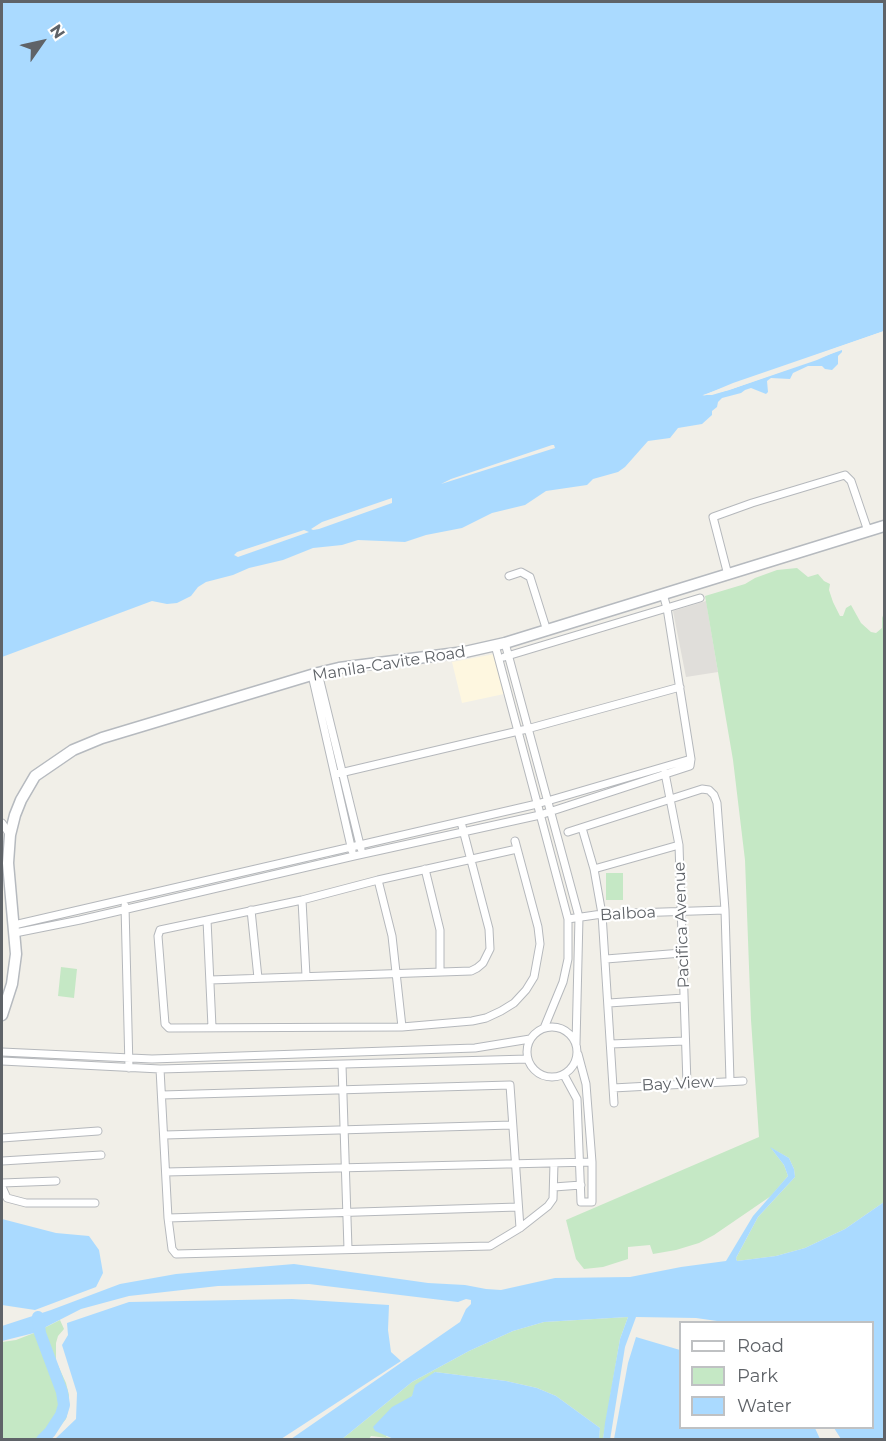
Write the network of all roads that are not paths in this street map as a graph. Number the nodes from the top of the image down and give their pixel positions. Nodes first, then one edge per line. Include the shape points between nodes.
1 (885, 526) edge
2 (868, 531) junction
3 (728, 575) junction
4 (509, 576) dead end
5 (663, 594) junction
6 (700, 598) dead end
7 (667, 608) junction
8 (547, 631) junction
9 (500, 644) junction
10 (508, 656) junction
11 (499, 658) junction
12 (315, 674) junction
13 (680, 687) junction
14 (527, 729) junction
15 (518, 731) junction
16 (665, 772) junction
17 (339, 773) junction
18 (672, 800) junction
19 (547, 802) junction
20 (537, 804) junction
21 (550, 812) junction
22 (540, 815) junction
23 (461, 822) junction
24 (2, 823) edge
25 (582, 828) junction
26 (464, 832) junction
27 (568, 832) dead end
28 (10, 835) junction
29 (515, 841) dead end
30 (360, 844) junction
31 (679, 844) junction
32 (351, 846) junction
33 (517, 849) junction
34 (362, 854) junction
35 (354, 856) junction
36 (471, 859) junction
37 (425, 869) junction
38 (594, 869) junction
39 (378, 880) junction
40 (125, 900) junction
41 (302, 900) junction
42 (126, 909) junction
43 (251, 910) junction
44 (725, 910) junction
45 (682, 912) junction
46 (602, 914) junction
47 (579, 917) junction
48 (568, 919) junction
49 (207, 920) junction
50 (15, 929) junction
51 (682, 953) junction
52 (606, 959) junction
53 (440, 972) junction
54 (395, 974) junction
55 (306, 976) junction
56 (258, 978) junction
57 (210, 980) junction
58 (684, 998) junction
59 (609, 1002) junction
60 (2, 1015) edge
61 (212, 1027) junction
62 (402, 1027) junction
63 (544, 1028) junction
64 (530, 1039) junction
65 (685, 1041) junction
66 (576, 1044) junction
67 (611, 1044) junction
68 (2, 1052) edge
69 (403, 1052) junction
70 (578, 1054) junction
71 (130, 1057) junction
72 (528, 1059) junction
73 (2, 1061) edge
74 (404, 1061) junction
75 (342, 1065) junction
76 (129, 1068) junction
77 (160, 1070) junction
78 (564, 1075) junction
79 (743, 1080) dead end
80 (730, 1081) junction
81 (687, 1084) junction
82 (613, 1088) junction
83 (343, 1091) junction
84 (162, 1095) junction
85 (614, 1103) dead end
86 (512, 1125) junction
87 (98, 1131) dead end
88 (344, 1131) junction
89 (165, 1135) junction
90 (2, 1138) edge
91 (101, 1155) dead end
92 (2, 1161) edge
93 (580, 1162) junction
94 (592, 1162) junction
95 (554, 1163) junction
96 (515, 1164) junction
97 (344, 1169) junction
98 (166, 1172) junction
99 (56, 1181) dead end
100 (2, 1185) edge
101 (581, 1185) junction
102 (554, 1187) junction
103 (95, 1203) dead end
104 (518, 1207) junction
105 (345, 1214) junction
106 (168, 1218) junction
107 (520, 1228) junction
108 (348, 1249) junction

1 - 2 main road, Manila-Cavite Road
2 - 3 main road, Manila-Cavite Road
2 - 3 street via 846,475 775,496 713,517
3 - 5 main road, Manila-Cavite Road
4 - 8 street via 521,573 530,577
5 - 7 street
5 - 8 main road, Manila-Cavite Road
6 - 7 street
7 - 10 street
7 - 13 street
8 - 9 main road, Manila-Cavite Road
9 - 10 street
9 - 11 street
9 - 12 main road, Manila-Cavite Road
10 - 11 street
10 - 14 street
11 - 15 street
12 - 17 street
12 - 28 main road, Manila-Cavite Road via 73,750 35,776 21,800
13 - 14 street
13 - 16 street via 692,759
14 - 15 street
14 - 19 street
15 - 17 street
15 - 20 street
16 - 18 street, Pacifica Avenue
16 - 19 street
16 - 21 street
17 - 30 street
17 - 32 street
18 - 25 street
18 - 31 street, Pacifica Avenue
18 - 44 street via 705,789 714,795
19 - 20 street
19 - 21 street
20 - 22 street
20 - 23 street
21 - 22 street
21 - 47 street
22 - 26 street
22 - 48 street
23 - 26 street
23 - 30 street
24 - 28 street
25 - 27 street
25 - 38 street
26 - 34 street
26 - 36 street
28 - 50 main road, Manila-Cavite Road via 8,863
29 - 33 street
30 - 32 street
30 - 34 street
31 - 38 street
31 - 45 street, Pacifica Avenue
32 - 35 street
32 - 40 street
33 - 36 street
33 - 62 street via 540,944 534,977 526,990 514,1003 486,1018
34 - 35 street
35 - 42 street
36 - 37 street
36 - 53 street via 489,928 490,949 483,963 471,970
37 - 39 street
37 - 53 street via 440,930
38 - 46 street
39 - 41 street
39 - 54 street via 392,936
40 - 42 street
40 - 50 street
41 - 43 street
41 - 55 street
42 - 50 street
42 - 71 street
43 - 49 street
43 - 56 street
44 - 45 street, Balboa
44 - 80 street
45 - 46 street, Balboa
45 - 51 street, Pacifica Avenue
46 - 47 street, Balboa
46 - 52 street
47 - 48 street, Balboa
47 - 66 street
48 - 63 street via 568,959 563,982
49 - 57 street
49 - 61 street via 163,929 158,936 165,1024 169,1028
50 - 60 main road, Manila-Cavite Road via 15,969
51 - 52 street
51 - 58 street, Pacifica Avenue
52 - 59 street
53 - 54 street
54 - 55 street
54 - 62 street
55 - 56 street
56 - 57 street
57 - 61 street
58 - 59 street
58 - 65 street, Pacifica Avenue
59 - 67 street
61 - 62 street
63 - 64 street
63 - 66 street via 560,1028
64 - 69 street via 475,1048
64 - 72 street
65 - 67 street
65 - 81 street, Pacifica Avenue
66 - 70 street
67 - 82 street
68 - 71 street
69 - 71 street
69 - 74 street
70 - 78 street
70 - 94 street via 586,1084
71 - 76 street
72 - 74 street
72 - 78 street via 542,1076
73 - 76 street
74 - 75 street
75 - 77 street
75 - 83 street
76 - 77 street
77 - 84 street
78 - 93 street via 578,1099
79 - 80 street, Bay View
80 - 81 street, Bay View
81 - 82 street, Bay View
82 - 85 street
83 - 84 street
83 - 86 street via 510,1085
83 - 88 street
84 - 89 street
86 - 88 street
86 - 96 street
87 - 90 street
88 - 89 street
88 - 97 street
89 - 98 street
91 - 92 street
93 - 94 street
93 - 95 street
93 - 101 street
94 - 101 street via 593,1202 582,1202
95 - 96 street
95 - 102 street
96 - 97 street
96 - 104 street
97 - 98 street
97 - 105 street
98 - 106 street
99 - 100 street
100 - 103 street via 5,1197 18,1201
101 - 102 street
102 - 107 street via 548,1206
104 - 105 street
104 - 107 street
105 - 106 street
105 - 108 street
106 - 108 street via 176,1254
107 - 108 street via 490,1246

